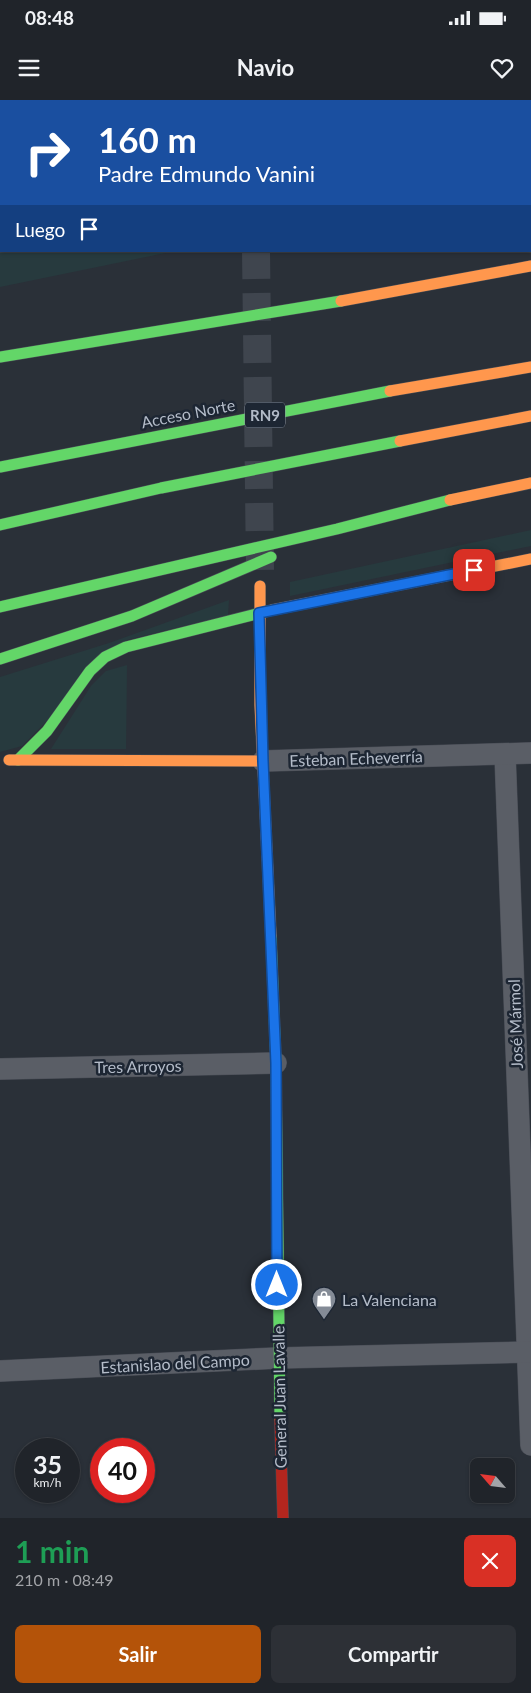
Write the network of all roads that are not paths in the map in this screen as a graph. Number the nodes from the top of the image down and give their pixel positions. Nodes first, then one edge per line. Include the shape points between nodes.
1 (531, 266) edge
2 (0, 357) edge
3 (531, 367) edge
4 (531, 416) edge
5 (0, 468) edge
6 (531, 483) edge
7 (0, 525) edge
8 (337, 529) junction
9 (531, 558) edge
10 (260, 586) dead end
11 (0, 607) edge
12 (259, 613) junction
13 (0, 659) edge
14 (531, 753) edge
15 (505, 754) junction
16 (18, 760) junction
17 (0, 761) edge
18 (263, 761) junction
19 (276, 1063) junction
20 (0, 1069) edge
21 (529, 1352) edge
22 (278, 1358) junction
23 (0, 1371) edge
24 (531, 1445) edge
25 (283, 1518) edge

1 - 2 main road
3 - 5 main road, Acceso Norte / RN9 via 411,387
4 - 7 main road via 161,488
6 - 8 main road via 438,502
8 - 11 main road
8 - 13 main road via 132,616
9 - 12 main road
10 - 12 main road, General Juan Lavalle
12 - 16 main road via 126,647 105,657 90,671 47,731
12 - 18 main road, General Juan Lavalle
14 - 15 street, Esteban Echeverría
15 - 18 street, Esteban Echeverría
15 - 21 street, José Mármol
16 - 17 main road, Esteban Echeverría
16 - 18 main road, Esteban Echeverría
18 - 19 main road, General Juan Lavalle
19 - 20 street, Tres Arroyos
19 - 22 main road, General Juan Lavalle
21 - 22 street, Estanislao del Campo
21 - 24 street, José Mármol
22 - 23 street, Estanislao del Campo
22 - 25 main road, General Juan Lavalle

